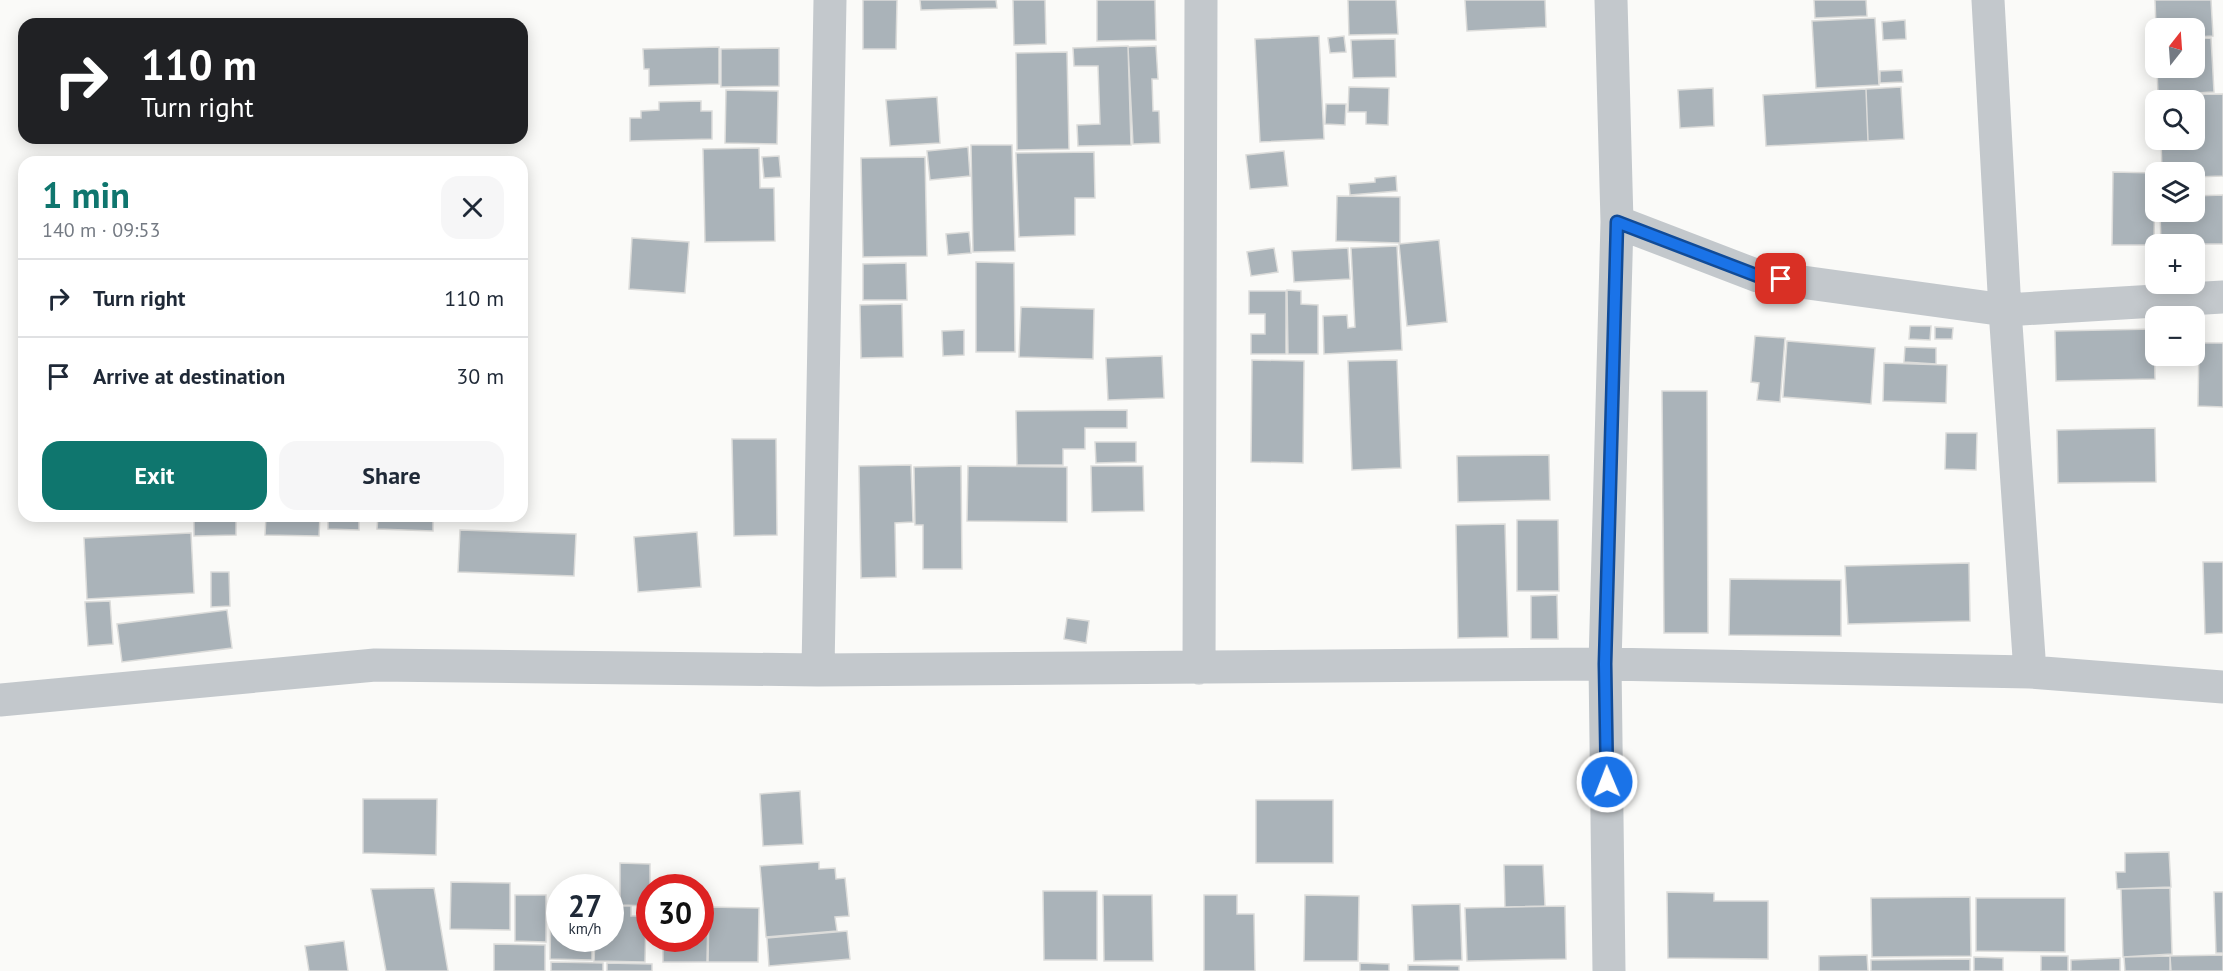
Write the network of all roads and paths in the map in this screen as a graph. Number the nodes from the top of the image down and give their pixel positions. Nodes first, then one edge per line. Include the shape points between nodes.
1 (830, 0) edge
2 (1201, 0) edge
3 (1611, 0) edge
4 (1988, 0) edge
5 (1617, 222) junction
6 (2223, 297) edge
7 (2005, 310) junction
8 (1605, 664) junction
9 (1199, 668) junction
10 (818, 670) junction
11 (2030, 672) junction
12 (2223, 687) edge
13 (0, 700) edge
14 (1609, 971) edge

1 - 10 street
2 - 9 street
3 - 5 street
4 - 7 street
5 - 7 street via 1758,276
5 - 8 street
6 - 7 street
7 - 11 street
8 - 9 street
8 - 11 street
8 - 14 street
9 - 10 street
10 - 13 street via 375,665
11 - 12 street

